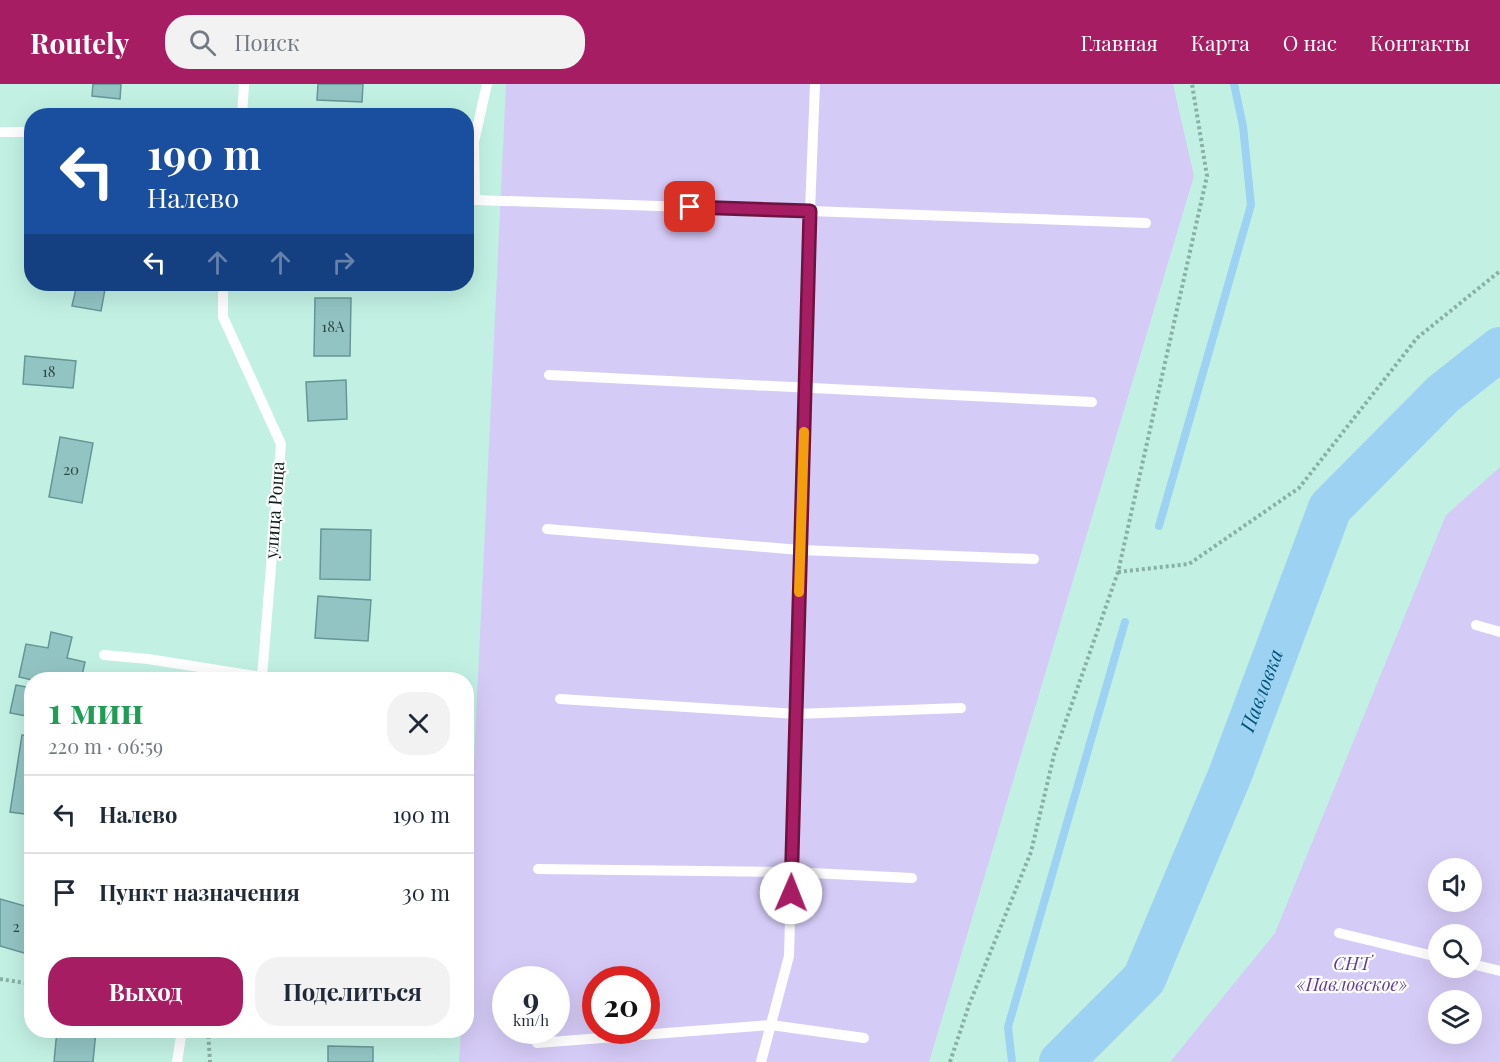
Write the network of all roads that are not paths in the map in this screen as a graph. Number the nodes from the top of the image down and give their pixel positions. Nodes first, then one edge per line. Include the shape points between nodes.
1 (244, 84) edge
2 (487, 84) edge
3 (815, 84) edge
4 (242, 108) edge
5 (0, 132) edge
6 (24, 132) edge
7 (474, 142) edge
8 (474, 200) edge
9 (810, 211) junction
10 (1146, 223) dead end
11 (223, 291) edge
12 (549, 375) dead end
13 (805, 387) junction
14 (1092, 402) dead end
15 (547, 529) dead end
16 (800, 550) junction
17 (1034, 559) dead end
18 (1476, 625) dead end
19 (1500, 632) edge
20 (104, 656) dead end
21 (226, 672) edge
22 (262, 672) edge
23 (560, 699) dead end
24 (961, 708) dead end
25 (796, 714) junction
26 (538, 869) dead end
27 (792, 872) junction
28 (912, 878) dead end
29 (1339, 933) dead end
30 (1428, 955) edge
31 (1482, 966) edge
32 (1500, 971) edge
33 (771, 1025) junction
34 (181, 1038) edge
35 (864, 1038) dead end
36 (570, 1040) edge
37 (177, 1062) edge
38 (761, 1062) edge

1 - 4 lane
2 - 7 lane
3 - 9 lane
5 - 6 lane
8 - 9 lane
9 - 10 lane
9 - 13 lane
11 - 22 lane, улица Роща via 223,317 281,444
12 - 13 lane
13 - 14 lane
13 - 16 lane
15 - 16 lane
16 - 17 lane
16 - 25 lane
18 - 19 lane
20 - 21 lane, улица Роща
23 - 25 lane
24 - 25 lane
25 - 27 lane
26 - 27 lane
27 - 28 lane
27 - 33 lane via 789,956
29 - 30 lane
31 - 32 lane
33 - 35 lane
33 - 36 lane
33 - 38 lane
34 - 37 lane

